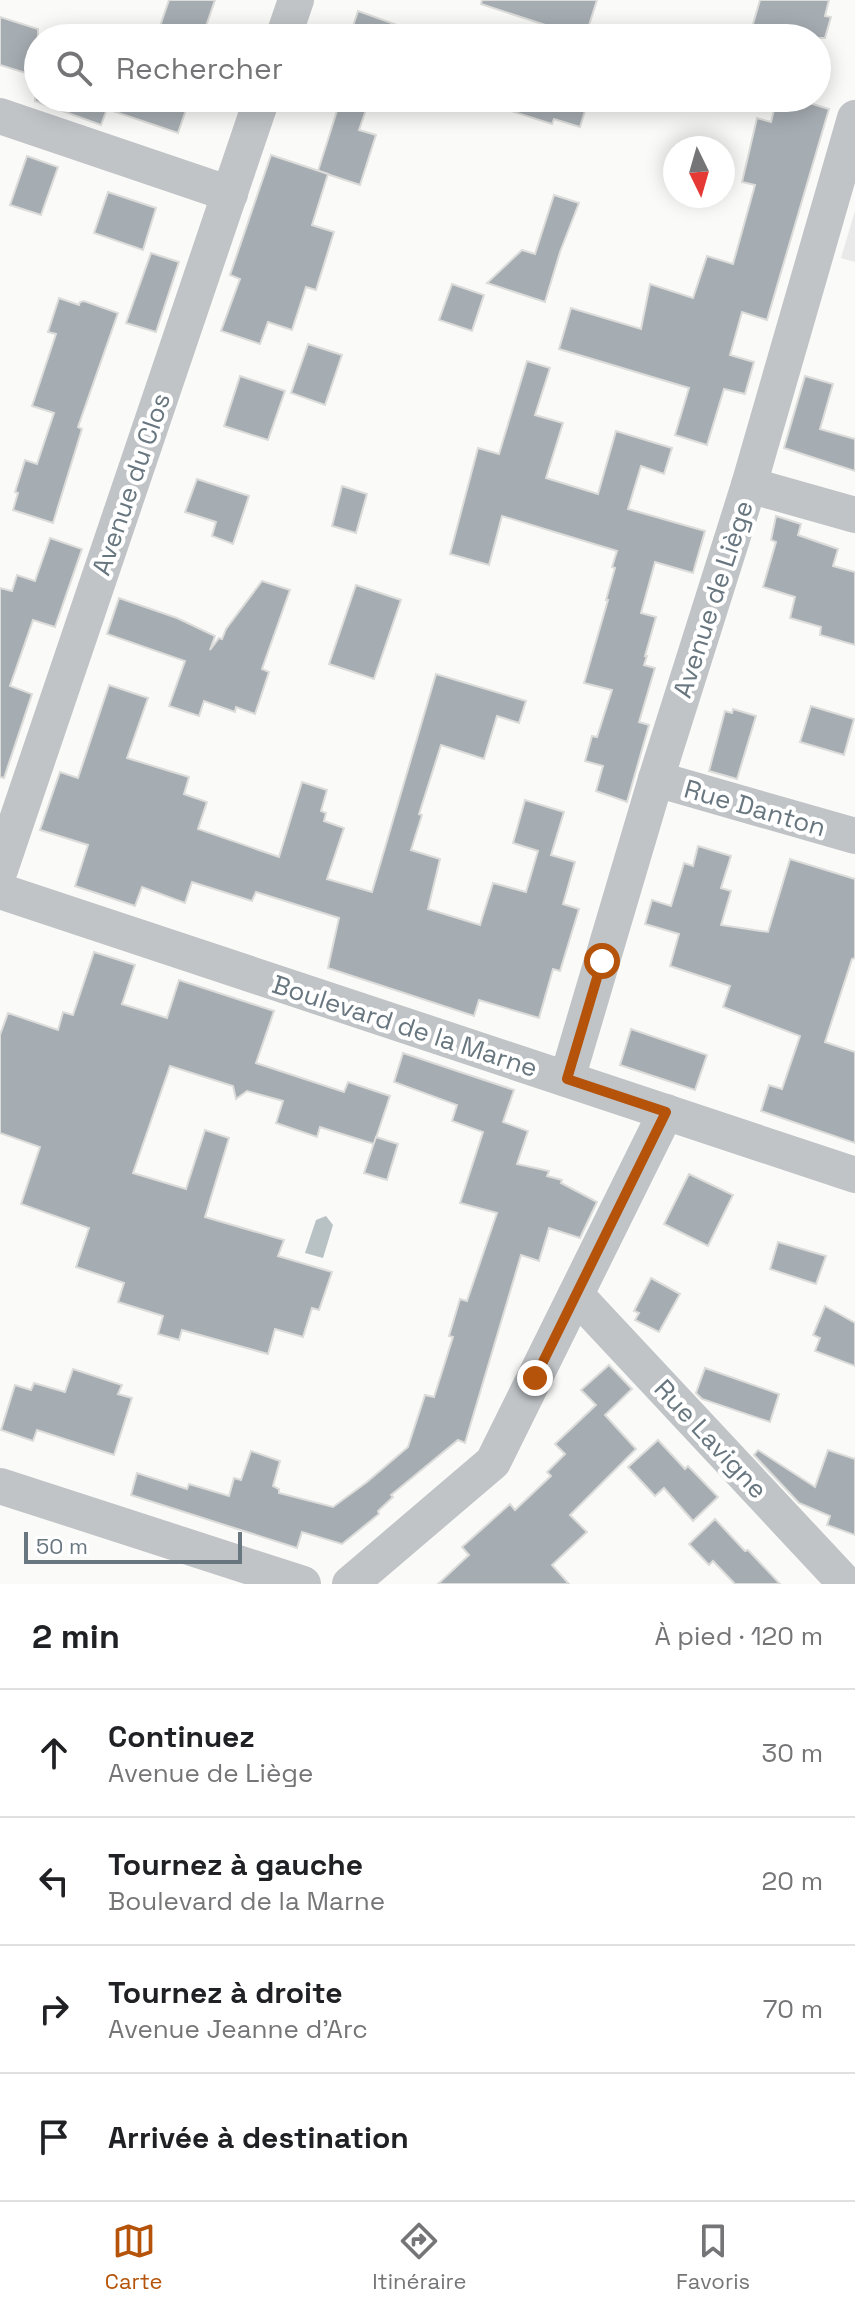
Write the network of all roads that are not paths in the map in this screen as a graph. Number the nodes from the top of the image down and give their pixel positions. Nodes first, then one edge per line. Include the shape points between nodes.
1 (296, 0) edge
2 (288, 24) edge
3 (257, 112) edge
4 (0, 116) edge
5 (855, 118) edge
6 (230, 194) junction
7 (749, 485) junction
8 (855, 515) edge
9 (656, 779) junction
10 (855, 836) edge
11 (0, 870) edge
12 (0, 891) edge
13 (567, 1079) junction
14 (666, 1112) junction
15 (855, 1175) edge
16 (576, 1295) junction
17 (0, 1486) edge
18 (303, 1584) edge
19 (350, 1584) edge
20 (846, 1584) edge

1 - 2 street
3 - 6 street, Avenue du Clos
4 - 6 street
5 - 7 street, Avenue de Liège
6 - 11 street, Avenue du Clos
7 - 8 street
7 - 9 street, Avenue de Liège
9 - 10 street, Rue Danton
9 - 13 street, Avenue de Liège
12 - 13 street, Boulevard de la Marne
13 - 14 street, Boulevard de la Marne
14 - 15 street, Boulevard de la Marne
14 - 16 street
16 - 19 street via 493,1462
16 - 20 street, Rue Lavigne
17 - 18 street

